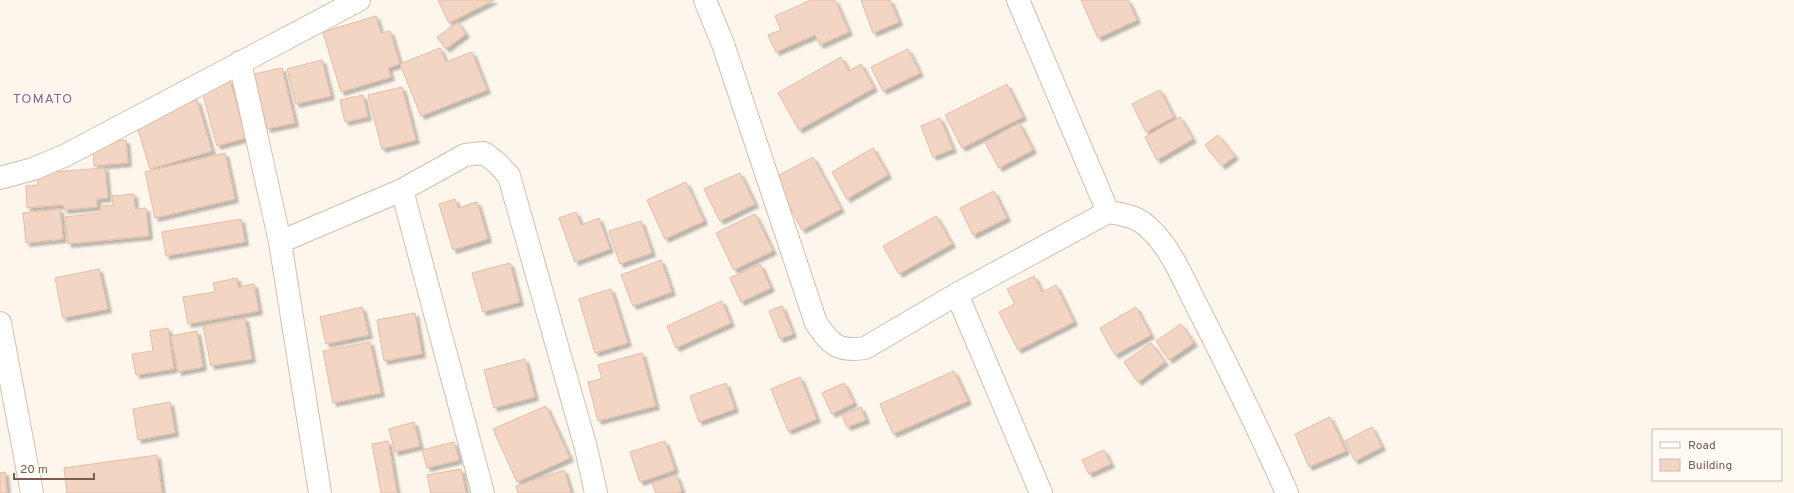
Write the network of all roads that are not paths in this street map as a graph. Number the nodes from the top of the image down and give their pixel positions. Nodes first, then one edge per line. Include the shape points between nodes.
1 (359, 0) edge
2 (705, 0) edge
3 (1018, 0) edge
4 (240, 62) junction
5 (0, 178) edge
6 (402, 190) junction
7 (1108, 212) junction
8 (280, 242) junction
9 (957, 294) junction
10 (0, 323) edge
11 (32, 493) edge
12 (320, 493) edge
13 (483, 493) edge
14 (596, 493) edge
15 (1041, 493) edge
16 (1288, 493) edge

1 - 4 street
2 - 9 street via 723,44 816,323 826,338 836,347 851,350 865,348
3 - 7 street
4 - 5 street via 66,155 33,169
4 - 8 street
6 - 8 street
6 - 13 street
6 - 14 street via 465,155 484,153 509,176 586,448
7 - 9 street
7 - 16 street via 1129,215 1142,222 1168,252
8 - 12 street
9 - 15 street
10 - 11 street

